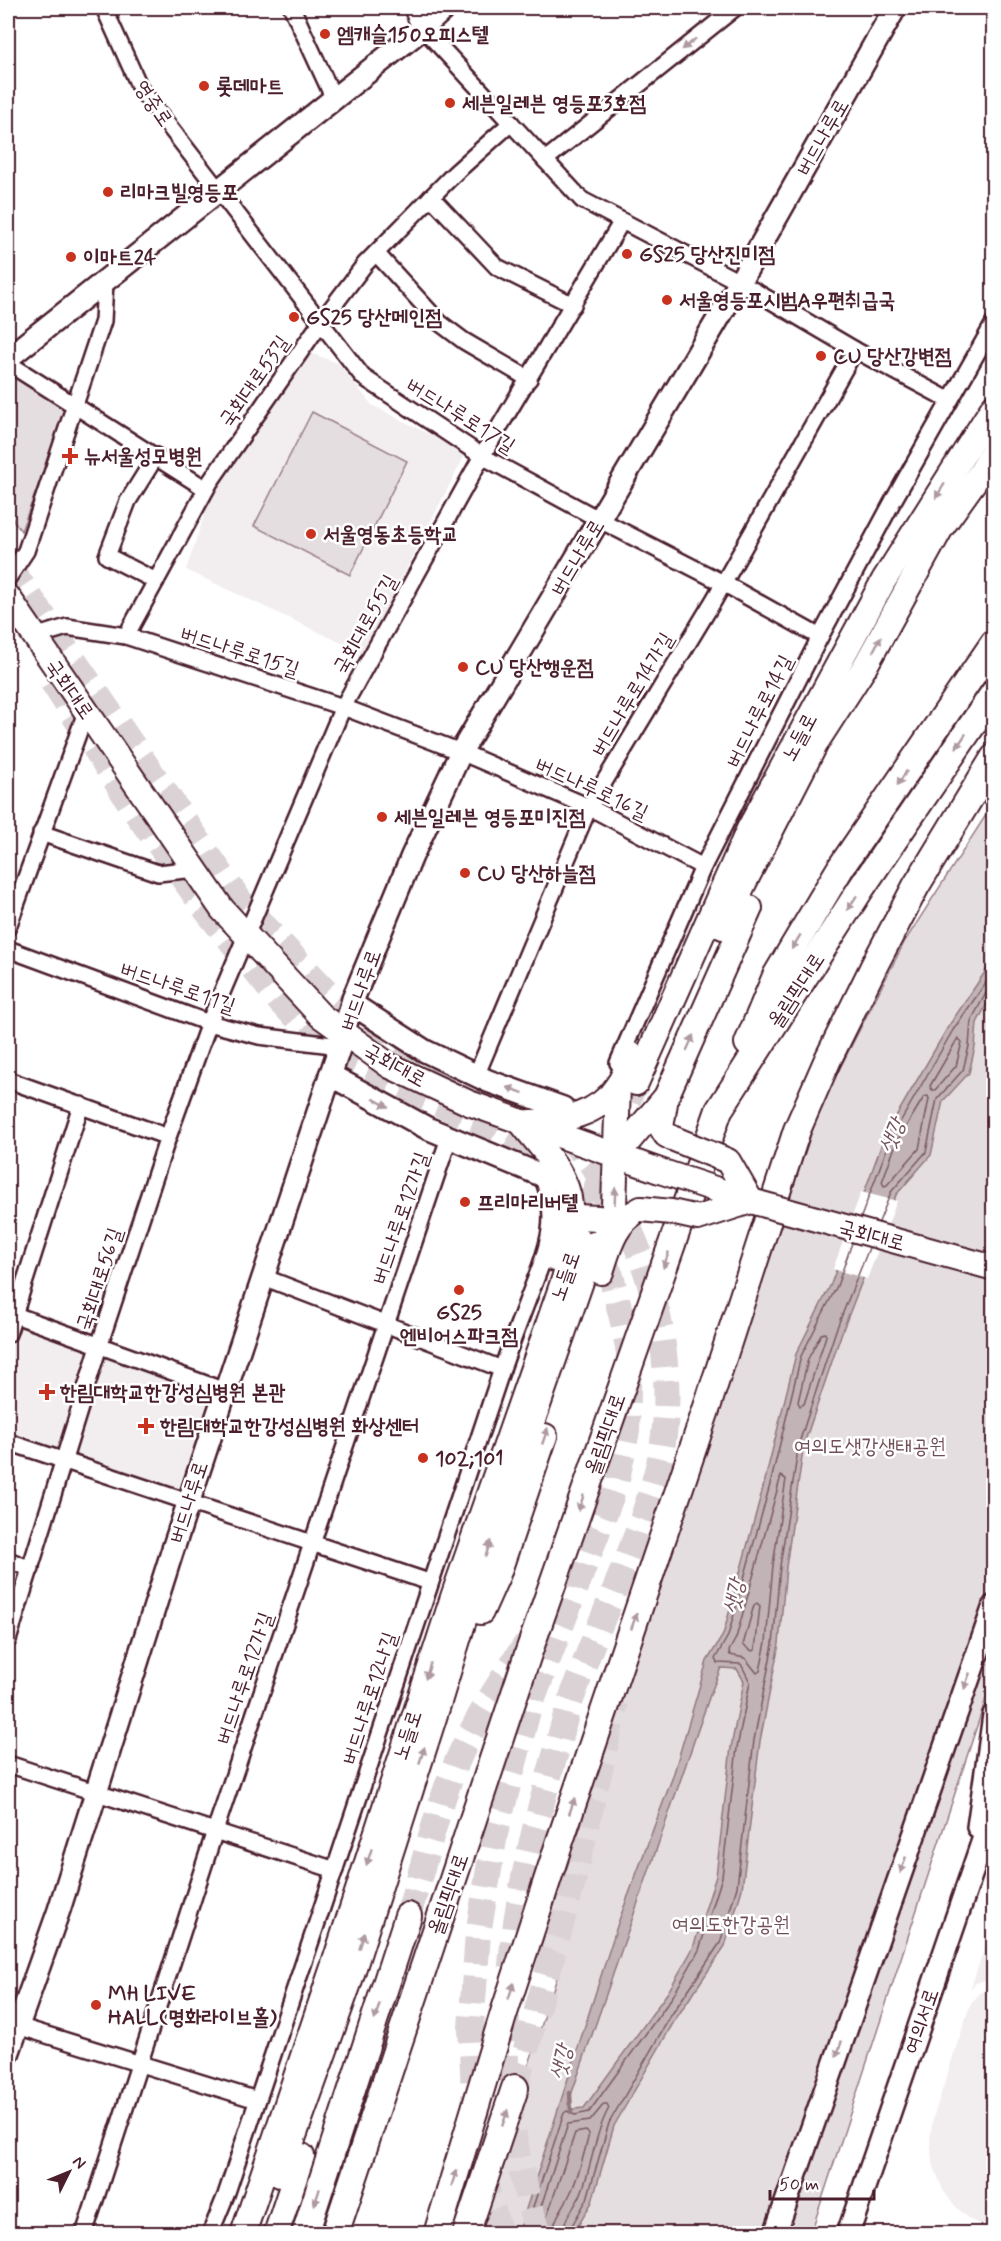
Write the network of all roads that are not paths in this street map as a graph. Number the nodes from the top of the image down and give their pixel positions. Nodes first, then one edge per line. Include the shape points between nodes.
1 (104, 8) edge
2 (292, 8) edge
3 (414, 8) edge
4 (445, 8) edge
5 (735, 8) edge
6 (895, 8) edge
7 (423, 28) junction
8 (334, 99) junction
9 (511, 123) junction
10 (545, 160) junction
11 (219, 190) junction
12 (431, 197) junction
13 (622, 221) junction
14 (376, 253) junction
15 (105, 281) junction
16 (739, 282) junction
17 (573, 305) junction
18 (321, 322) junction
19 (993, 323) edge
20 (855, 350) junction
21 (8, 358) edge
22 (8, 363) edge
23 (529, 379) junction
24 (993, 390) edge
25 (949, 400) junction
26 (74, 406) junction
27 (993, 406) edge
28 (993, 450) edge
29 (156, 456) junction
30 (482, 456) junction
31 (962, 456) junction
32 (987, 465) edge
33 (206, 489) junction
34 (600, 520) junction
35 (8, 578) edge
36 (156, 581) junction
37 (723, 583) junction
38 (8, 597) edge
39 (34, 636) junction
40 (126, 636) junction
41 (820, 638) junction
42 (993, 643) edge
43 (993, 693) edge
44 (343, 707) junction
45 (86, 712) junction
46 (461, 752) junction
47 (993, 758) edge
48 (589, 807) junction
49 (41, 833) junction
50 (703, 867) junction
51 (195, 869) junction
52 (8, 927) edge
53 (246, 937) junction
54 (8, 949) edge
55 (352, 1004) junction
56 (209, 1023) junction
57 (342, 1040) junction
58 (330, 1075) junction
59 (476, 1076) junction
60 (8, 1080) edge
61 (642, 1088) junction
62 (81, 1105) junction
63 (565, 1110) joint
64 (719, 1110) junction
65 (520, 1122) junction
66 (168, 1137) junction
67 (449, 1138) junction
68 (616, 1156) junction
69 (544, 1174) joint
70 (751, 1201) junction
71 (588, 1237) junction
72 (993, 1268) edge
73 (262, 1277) junction
74 (15, 1315) junction
75 (386, 1326) junction
76 (8, 1334) edge
77 (99, 1346) junction
78 (501, 1369) junction
79 (225, 1391) junction
80 (8, 1442) edge
81 (63, 1460) junction
82 (189, 1501) junction
83 (311, 1542) junction
84 (8, 1560) edge
85 (31, 1569) junction
86 (429, 1582) junction
87 (993, 1606) edge
88 (8, 1640) edge
89 (993, 1715) edge
90 (8, 1764) edge
91 (98, 1793) junction
92 (993, 1808) edge
93 (214, 1831) junction
94 (335, 1869) junction
95 (972, 1872) junction
96 (408, 1916) tunnel mouth
97 (335, 1961) junction
98 (348, 1986) junction
99 (12, 2025) edge
100 (8, 2054) edge
101 (138, 2063) junction
102 (515, 2088) tunnel mouth
103 (257, 2100) junction
104 (84, 2234) edge
105 (210, 2234) edge
106 (230, 2234) edge
107 (243, 2234) edge
108 (259, 2234) edge
109 (276, 2234) edge
110 (305, 2234) edge
111 (335, 2234) edge
112 (437, 2234) edge
113 (466, 2234) edge
114 (775, 2234) edge
115 (848, 2234) edge

1 - 11 street, 영중로 via 141,90
2 - 8 street
3 - 7 street
4 - 7 main road
5 -> 10 street
6 - 16 main road, 버드나루로
7 - 8 main road
7 - 9 street
8 - 11 main road
9 - 10 street
9 - 12 street, 국회대로53길
10 - 13 street via 582,200
11 - 15 main road
11 - 18 street, 영중로
12 - 14 street, 국회대로53길
12 - 17 street via 497,267
13 - 16 street
13 - 17 street, 국회대로55길
14 - 18 street, 국회대로53길
14 - 23 street via 440,323
15 - 21 main road
15 - 26 street via 103,321
16 - 20 street
16 - 34 main road, 버드나루로
17 - 23 street, 국회대로55길
18 - 30 street, 버드나루로17길 via 363,377
18 - 33 street, 국회대로53길
19 - 25 street, 버드나루로14길
20 - 25 street
20 - 37 street, 버드나루로14가길
22 - 26 street
23 - 30 street, 국회대로55길
24 - 31 main road
25 - 41 street, 버드나루로14길
26 - 29 street
26 - 35 street via 26,551
27 - 31 main road, 노들로
28 - 32 main road, 노들로
29 - 33 street
29 - 36 street via 128,501 108,556
30 - 34 street, 버드나루로17길
30 - 44 street, 국회대로55길
31 -> 61 main road, 노들로 via 884,580 749,829
61 -> 32 main road, 노들로 via 817,741 864,668 941,528
33 - 36 street, 국회대로53길
34 - 37 street, 버드나루로17길
34 - 46 main road, 버드나루로
36 - 40 street, 국회대로53길
37 - 41 street, 버드나루로17길
37 - 48 street, 버드나루로14가길
38 - 39 main road, 국회대로
39 - 40 street, 버드나루로15길 via 66,627
39 - 45 main road, 국회대로
40 - 44 street, 버드나루로15길
41 - 50 street, 버드나루로14길
42 -> 64 highway via 841,867 776,976
43 -> 64 highway, 올림픽대로
44 - 46 street, 버드나루로15길
44 - 53 street, 국회대로55길
45 - 49 street
45 - 51 main road, 국회대로
46 - 48 street, 버드나루로16길
46 - 55 main road, 버드나루로 via 412,856
112 -> 47 highway via 558,1847 797,1130 881,952
48 - 50 street, 버드나루로16길
48 - 59 street, 버드나루로14가길
49 - 51 street via 158,873
49 - 52 street
50 - 63 street, 버드나루로14길 via 613,1073 596,1093
51 - 53 main road, 국회대로
53 - 56 street, 국회대로56길
53 - 57 main road, 국회대로
54 - 56 street, 버드나루로11길
55 - 57 main road, 버드나루로
55 - 59 main road via 425,1052
56 - 57 street, 버드나루로11길 via 259,1036
56 - 66 street, 국회대로56길
57 - 58 main road, 버드나루로
57 - 65 main road, 국회대로 via 469,1103
58 -> 67 main road
58 - 73 main road, 버드나루로
63 -> 59 main road
60 - 62 street
61 - 65 main road via 557,1121
61 - 68 main road
61 - 68 main road
61 - 70 main road, bridge via 666,1135 728,1161
62 - 66 street
62 - 74 street
64 -> 111 highway, 올림픽대로 via 527,1657
65 - 68 main road, 국회대로
65 - 71 main road via 556,1167 570,1205
66 - 77 street, 국회대로56길
67 - 69 main road
67 - 75 street, 버드나루로12가길
68 - 70 main road, 국회대로, bridge
71 -> 68 main road
69 - 78 street, 버드나루로12나길 via 551,1220 548,1246
70 - 71 main road, bridge via 698,1218 641,1209
70 - 72 main road, 국회대로, bridge
71 -> 97 main road, 노들로 via 438,1642
98 -> 71 main road, 노들로
73 - 75 street
73 - 79 main road, 버드나루로
74 - 76 street
74 - 77 street
75 - 78 street
75 - 83 street, 버드나루로12가길
77 - 79 street
77 - 81 street, 국회대로56길
78 - 86 street, 버드나루로12나길
79 - 82 main road, 버드나루로
80 - 81 street
81 - 82 street
81 - 85 street, 국회대로56길
82 - 83 street
82 - 91 main road, 버드나루로
83 - 86 street
83 - 93 street, 버드나루로12가길
84 - 85 street
85 - 88 street, 국회대로56길
86 - 94 street, 버드나루로12나길
87 -> 114 main road
89 - 95 main road
90 - 91 street
91 - 93 street
91 - 99 main road, 버드나루로 via 59,1910
92 - 95 main road, 여의서로
93 - 94 street
93 - 101 street, 버드나루로12가길
94 - 103 street, 버드나루로12나길
95 - 115 main road, 여의서로
96 -> 110 highway
97 - 106 main road via 260,2143
97 - 107 main road, 노들로
98 - 108 main road, 노들로
98 - 109 main road via 302,2159
99 - 100 main road, 버드나루로
99 - 101 street
101 - 103 street
101 - 104 street, 버드나루로12가길
113 -> 102 highway
103 - 105 street, 버드나루로12나길

